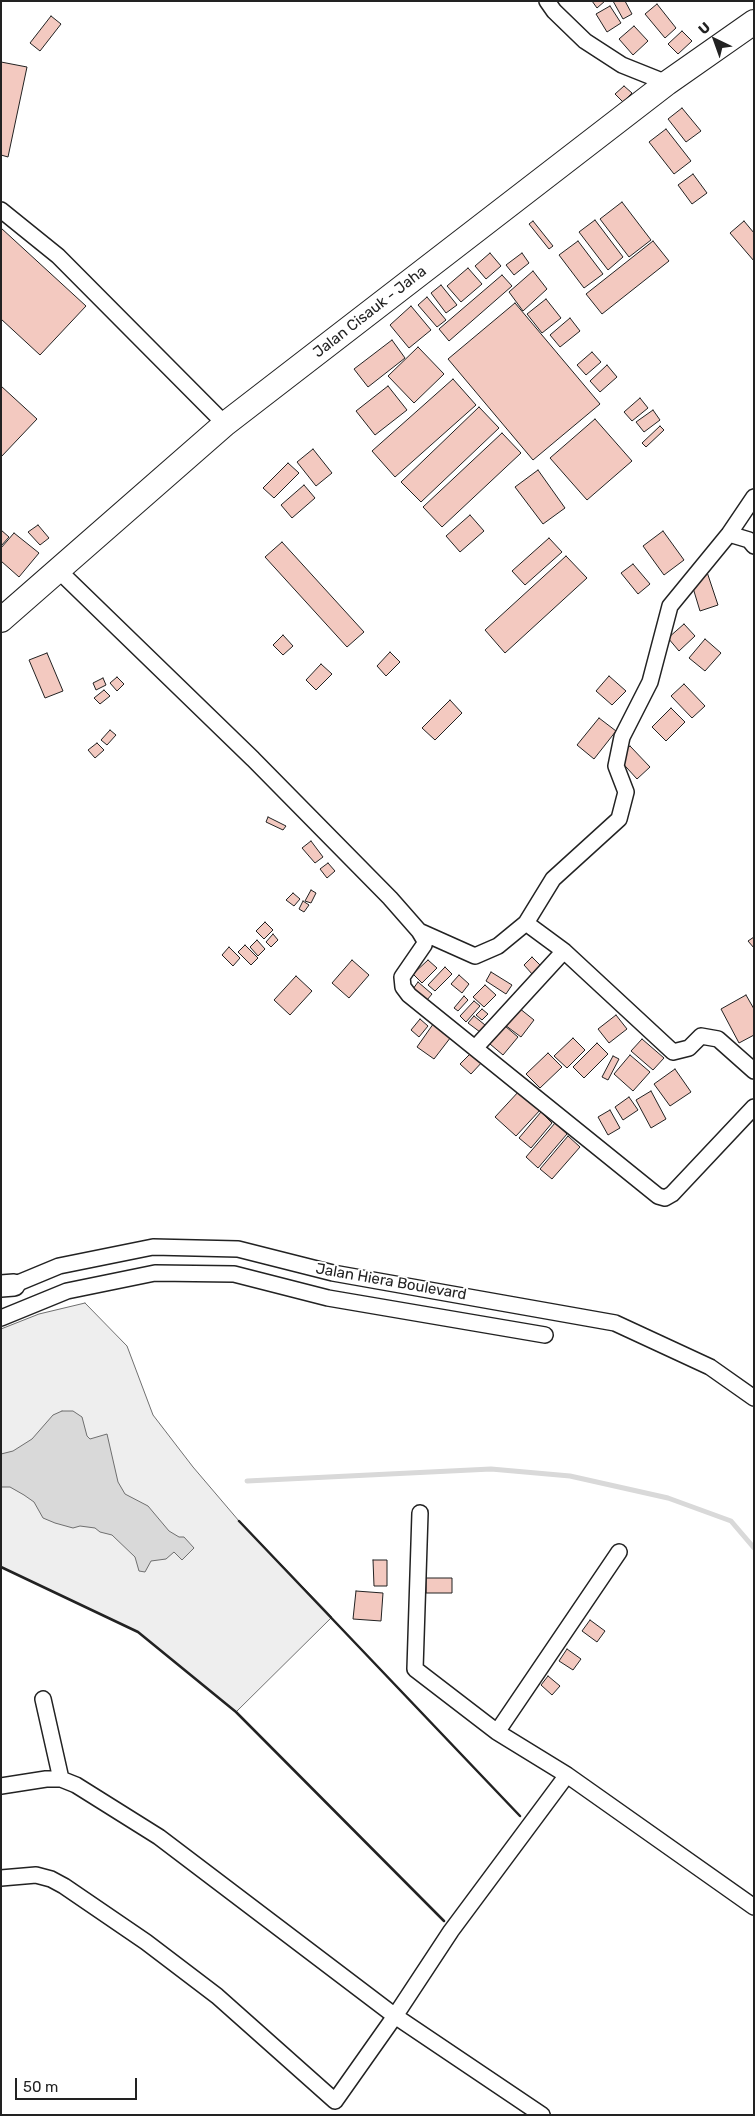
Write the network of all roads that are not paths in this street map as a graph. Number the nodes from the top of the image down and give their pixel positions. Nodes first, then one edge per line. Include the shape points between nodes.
1 (547, 1) edge
2 (754, 22) edge
3 (667, 83) junction
4 (1, 210) edge
5 (225, 424) junction
6 (754, 497) edge
7 (729, 534) junction
8 (754, 546) edge
9 (57, 569) junction
10 (1, 620) edge
11 (526, 923) junction
12 (419, 931) junction
13 (564, 951) junction
14 (476, 1047) junction
15 (754, 1072) edge
16 (754, 1107) edge
17 (333, 1272) junction
18 (5, 1287) edge
19 (328, 1298) junction
20 (1, 1318) edge
21 (545, 1335) dead end
22 (754, 1398) edge
23 (420, 1513) dead end
24 (619, 1552) dead end
25 (43, 1699) dead end
26 (497, 1732) junction
27 (567, 1775) junction
28 (61, 1779) junction
29 (1, 1786) edge
30 (1, 1878) edge
31 (754, 1907) edge
32 (395, 2016) junction
33 (542, 2115) edge

1 - 3 street via 585,41 622,64
2 - 3 main road, Jalan Cisauk - Jaha
3 - 5 main road, Jalan Cisauk - Jaha
4 - 5 street via 58,256
5 - 9 main road, Jalan Cisauk - Jaha
6 - 7 street
7 - 8 street via 749,540
7 - 11 street via 670,606 650,682 622,737 616,766 626,792 619,819 553,879
9 - 10 main road, Jalan Cisauk - Jaha
9 - 12 street via 253,759
11 - 12 street via 498,946 476,956
11 - 13 street
12 - 14 street via 425,941 424,946 402,977 403,987 408,995
13 - 14 street
13 - 15 street via 673,1052 689,1048 701,1036 718,1039
14 - 16 street via 658,1196 665,1198
17 - 18 street, Jalan Hiera Boulevard via 238,1249 153,1247 59,1266
17 - 19 street
17 - 22 street, Jalan Hiera Boulevard via 616,1323 710,1367
19 - 20 street, Jalan Hiera Boulevard via 234,1274 155,1273 66,1290
19 - 21 street, Jalan Hiera Boulevard
23 - 26 street via 416,1669
24 - 26 street
25 - 28 street
26 - 27 street
27 - 31 street
27 - 32 street via 451,1931
28 - 29 street
28 - 32 street via 159,1837
30 - 32 street via 36,1875 64,1886 217,1996 334,2101
32 - 33 street

